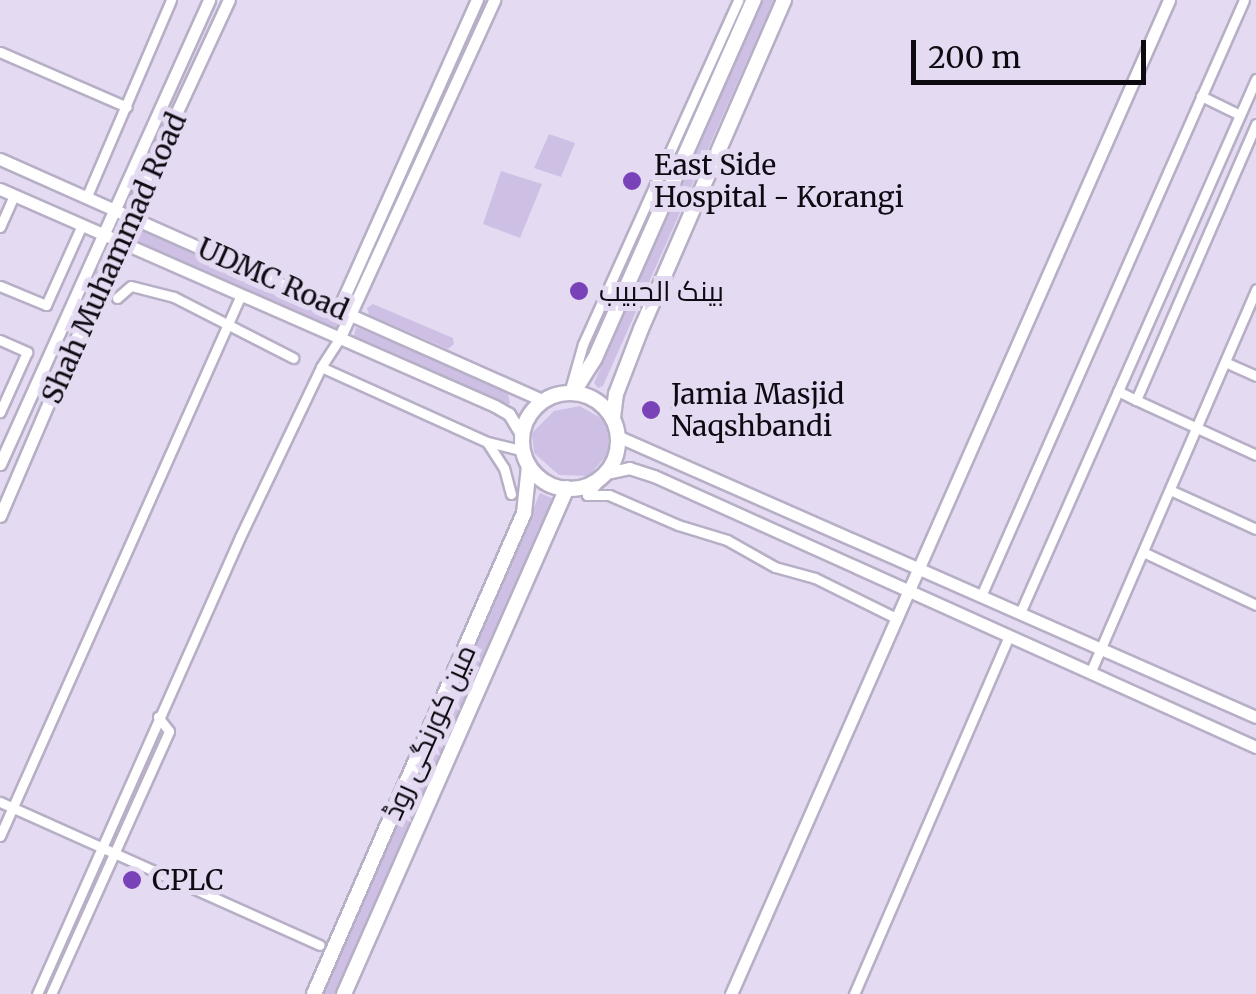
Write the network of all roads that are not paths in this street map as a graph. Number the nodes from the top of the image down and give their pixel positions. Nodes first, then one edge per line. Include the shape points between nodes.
1 (170, 0) edge
2 (209, 0) edge
3 (229, 0) edge
4 (477, 0) edge
5 (494, 0) edge
6 (738, 0) edge
7 (754, 0) edge
8 (784, 0) edge
9 (1169, 0) edge
10 (1244, 0) edge
11 (0, 52) edge
12 (452, 58) junction
13 (467, 64) junction
14 (1256, 79) edge
15 (1201, 96) junction
16 (127, 107) junction
17 (1240, 114) junction
18 (1256, 124) edge
19 (1244, 151) junction
20 (1256, 156) edge
21 (0, 158) edge
22 (0, 188) edge
23 (14, 195) junction
24 (87, 196) junction
25 (121, 196) junction
26 (136, 200) junction
27 (114, 209) junction
28 (129, 215) junction
29 (82, 225) junction
30 (646, 225) junction
31 (0, 227) edge
32 (103, 234) junction
33 (118, 240) junction
34 (89, 266) junction
35 (104, 277) junction
36 (0, 286) edge
37 (1256, 289) edge
38 (240, 296) junction
39 (1253, 304) edge
40 (339, 308) junction
41 (353, 314) junction
42 (227, 326) junction
43 (339, 339) junction
44 (0, 340) edge
45 (293, 358) dead end
46 (1225, 362) junction
47 (320, 366) junction
48 (1256, 376) edge
49 (1118, 391) junction
50 (571, 393) junction
51 (3, 398) edge
52 (1136, 400) junction
53 (544, 401) junction
54 (0, 412) edge
55 (613, 418) junction
56 (1196, 429) junction
57 (618, 436) junction
58 (487, 442) junction
59 (525, 451) junction
60 (1256, 455) edge
61 (1, 459) edge
62 (606, 474) junction
63 (566, 488) junction
64 (1170, 490) junction
65 (512, 494) dead end
66 (0, 516) edge
67 (1256, 529) edge
68 (1143, 552) junction
69 (919, 568) junction
70 (908, 590) junction
71 (981, 596) junction
72 (1256, 605) edge
73 (1020, 613) junction
74 (896, 618) junction
75 (1009, 636) junction
76 (1101, 649) junction
77 (1091, 671) junction
78 (158, 717) junction
79 (1256, 717) edge
80 (411, 730) dead end
81 (427, 737) junction
82 (1256, 747) edge
83 (0, 802) edge
84 (12, 807) junction
85 (0, 836) edge
86 (102, 846) junction
87 (115, 852) junction
88 (320, 945) dead end
89 (36, 994) edge
90 (52, 994) edge
91 (314, 994) edge
92 (344, 994) edge
93 (732, 994) edge
94 (854, 994) edge

1 - 16 street
2 - 25 main road, Shah Muhammad Road
3 - 26 main road, Shah Muhammad Road
4 - 12 main road
5 - 13 main road
6 - 30 street
7 - 30 main road
8 - 55 main road via 616,394
9 - 69 main road
10 - 15 street
11 - 16 street
12 - 13 main road
12 - 40 main road
13 - 41 main road
14 - 17 street
15 - 17 street
15 - 71 street
16 - 24 street
17 - 49 street
18 - 19 street
19 - 20 street
19 - 52 street
21 - 24 main road, UDMC Road
22 - 23 main road, UDMC Road
23 - 29 main road, UDMC Road
23 - 31 street
24 - 27 main road, UDMC Road
25 - 26 main road via 126,204
25 - 27 main road, Shah Muhammad Road
26 - 28 main road, Shah Muhammad Road
27 - 28 main road, UDMC Road
27 - 32 main road, Shah Muhammad Road
28 - 33 main road, Shah Muhammad Road
28 - 40 main road, UDMC Road
29 - 32 main road, UDMC Road
29 - 36 street via 46,305
30 - 50 main road via 595,358
32 - 33 main road, UDMC Road
32 - 34 main road, Shah Muhammad Road
33 - 35 main road, Shah Muhammad Road
33 - 38 main road, UDMC Road
34 - 35 main road via 98,263
34 - 61 main road, Shah Muhammad Road
35 - 42 street via 119,295 138,287 174,297
35 - 66 main road, Shah Muhammad Road
37 - 39 street
38 - 42 street
38 - 43 main road, UDMC Road
39 - 46 street
40 - 41 main road, UDMC Road
41 - 43 main road
41 - 53 main road, UDMC Road
42 - 45 street
42 - 84 street
43 - 47 street
43 - 59 main road, UDMC Road via 509,414
44 - 51 street via 27,352
46 - 48 street
46 - 56 street
47 - 58 street
47 - 78 street
49 - 52 street
49 - 73 street
50 - 53 main road
50 - 55 main road via 589,397
51 - 54 street
52 - 56 street
53 - 59 main road via 526,423
55 - 57 main road
56 - 60 street
56 - 64 street
57 - 62 main road
57 - 69 main road
58 - 59 street
58 - 65 street
59 - 63 main road via 540,478
59 - 81 main road, مین کورنگی روڈ via 524,513
62 - 63 main road
62 - 70 main road via 642,471
62 - 74 street via 588,495 610,495 716,535
63 - 92 main road, مین کورنگی روڈ via 460,750
64 - 67 street
64 - 68 street
68 - 72 street
68 - 76 street
69 - 70 main road
69 - 71 main road
70 - 74 main road
70 - 75 main road
71 - 73 main road
73 - 76 main road
74 - 93 main road
75 - 77 main road
75 - 94 street
76 - 77 street
76 - 79 main road
77 - 82 main road
78 - 86 street
78 - 87 street via 169,732
80 - 81 street
81 - 91 main road, مین کورنگی روڈ
83 - 84 street
84 - 85 street
84 - 86 street
86 - 87 street
86 - 89 street
87 - 88 street
87 - 90 street

